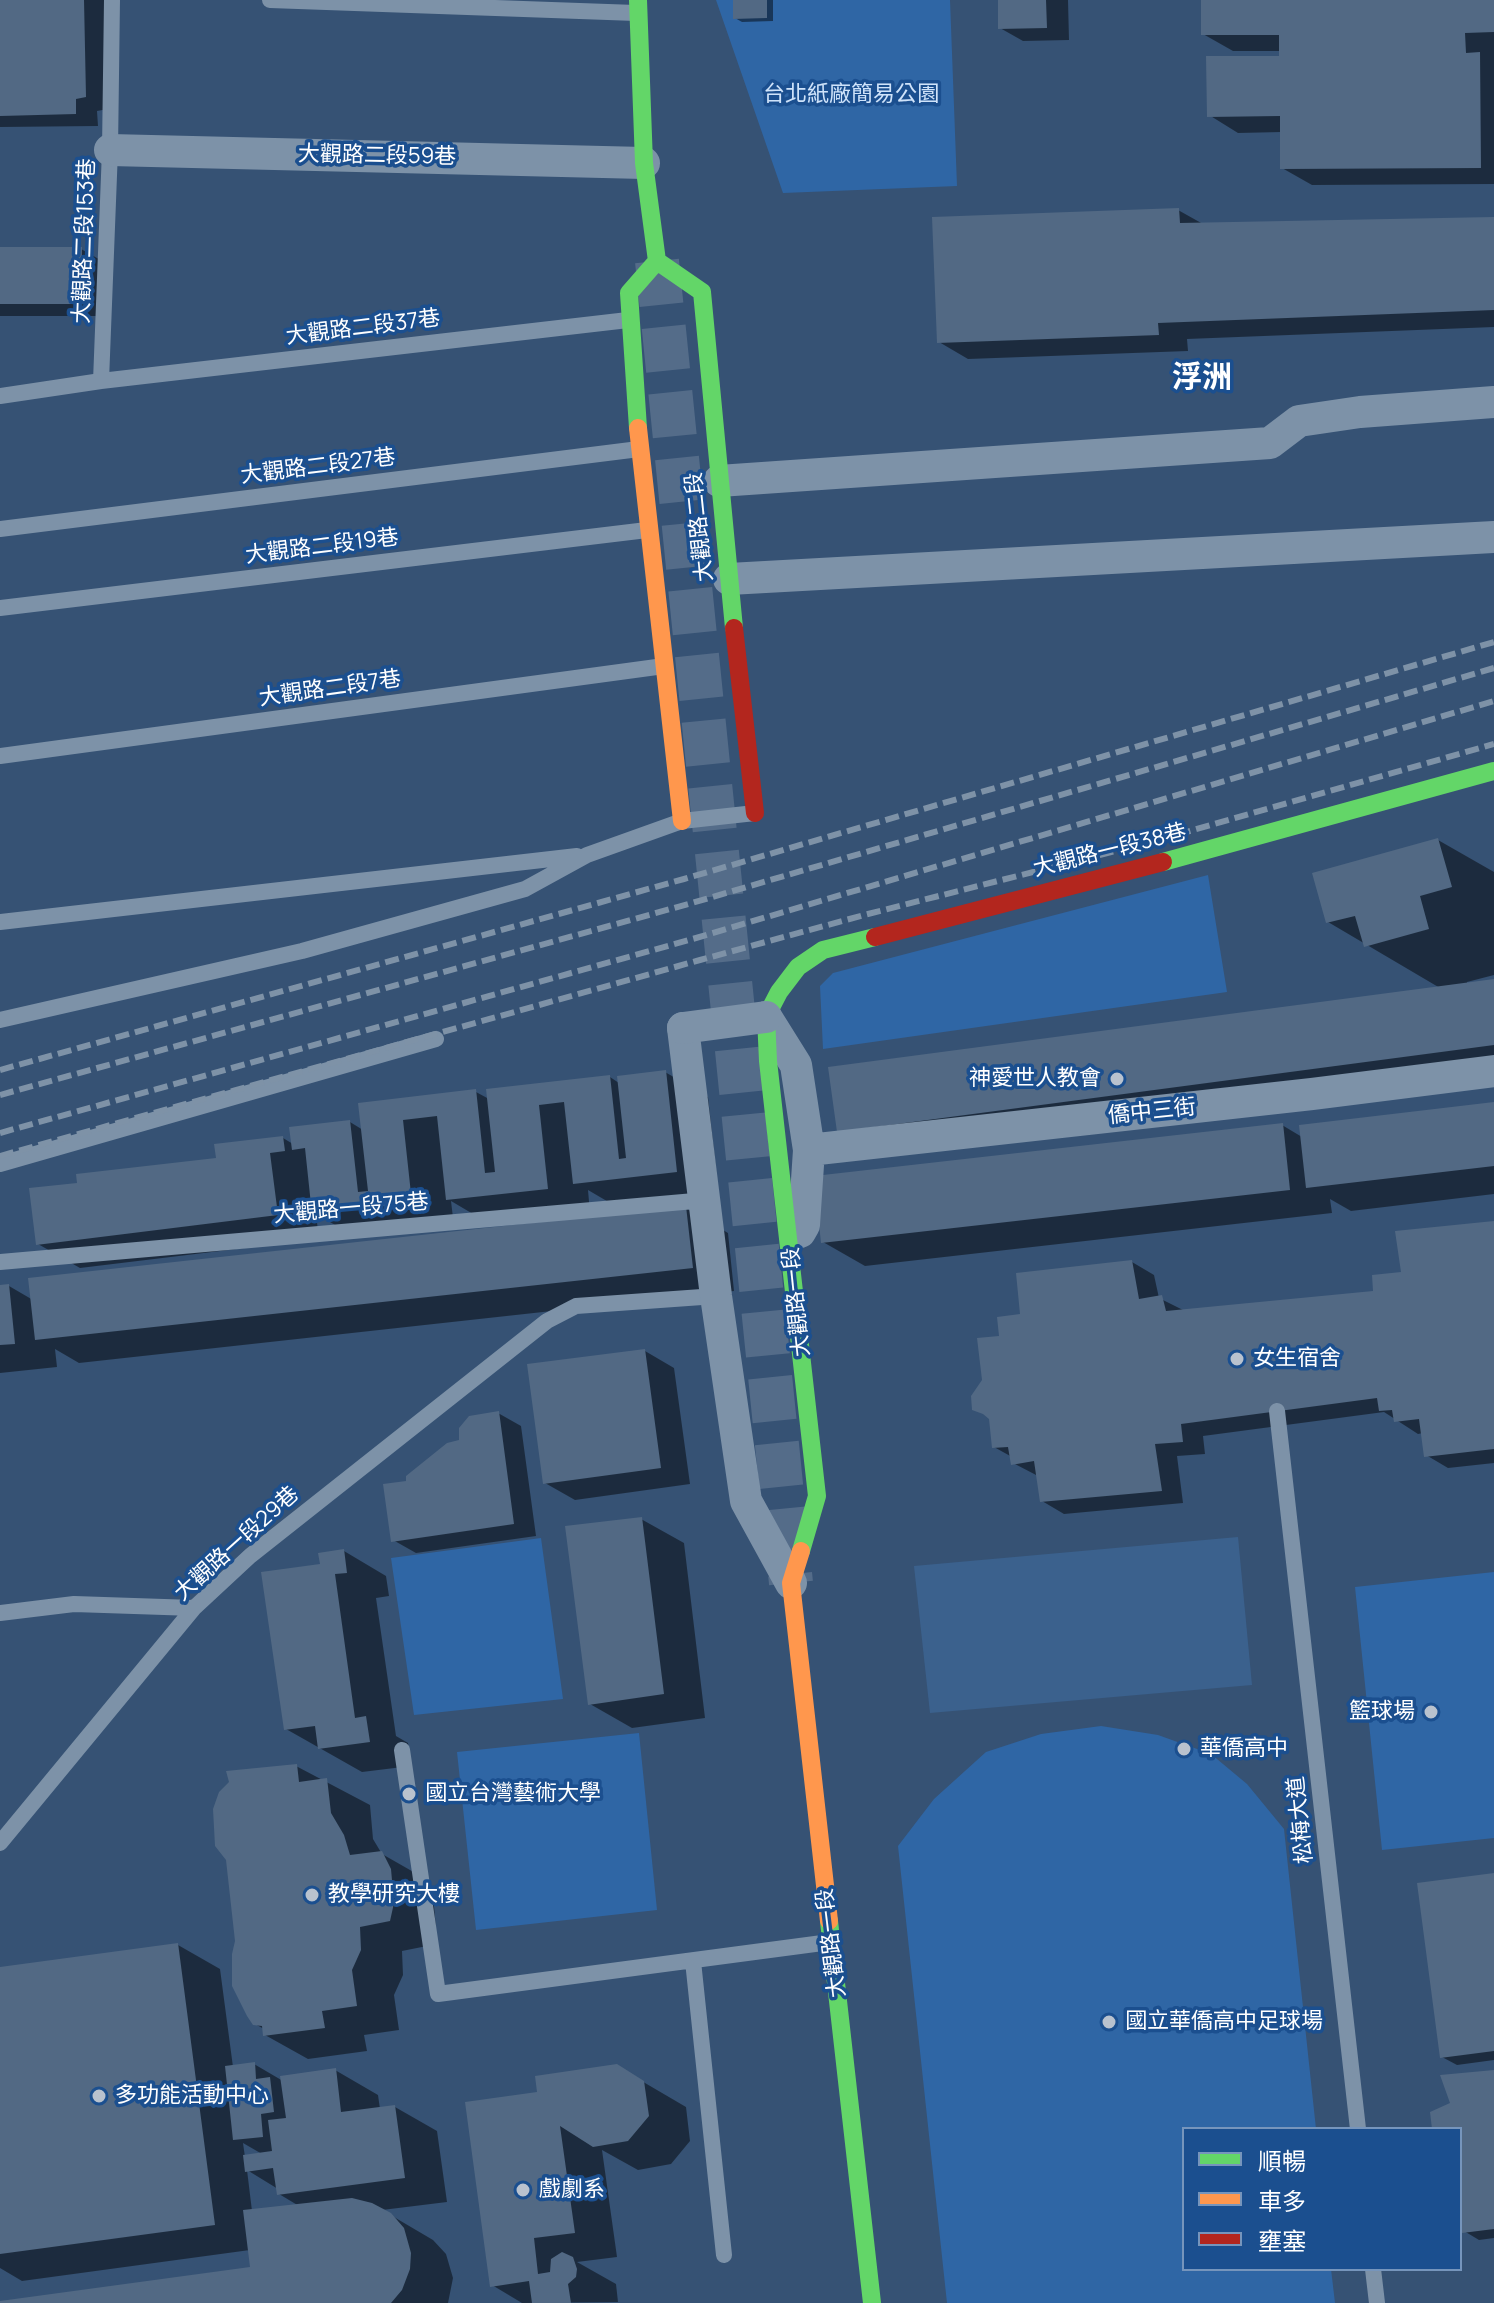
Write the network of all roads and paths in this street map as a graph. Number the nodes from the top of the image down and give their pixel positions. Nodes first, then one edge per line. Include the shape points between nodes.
1 (112, 0) edge
2 (270, 0) edge
3 (638, 6) edge
4 (110, 150) junction
5 (644, 163) junction
6 (657, 261) junction
7 (630, 320) junction
8 (101, 381) junction
9 (0, 396) edge
10 (1494, 402) edge
11 (641, 449) junction
12 (719, 481) junction
13 (0, 529) edge
14 (649, 530) junction
15 (1494, 537) edge
16 (729, 579) junction
17 (0, 608) edge
18 (665, 666) junction
19 (0, 756) edge
20 (1494, 771) edge
21 (755, 813) joint
22 (682, 821) junction
23 (587, 855) junction
24 (0, 922) edge
25 (766, 1017) junction
26 (0, 1020) edge
27 (436, 1039) dead end
28 (1494, 1071) edge
29 (809, 1150) junction
30 (0, 1164) edge
31 (706, 1200) junction
32 (791, 1249) junction
33 (0, 1262) edge
34 (716, 1296) junction
35 (1277, 1411) dead end
36 (791, 1583) junction
37 (194, 1608) junction
38 (0, 1613) edge
39 (402, 1750) dead end
40 (0, 1843) edge
41 (831, 1941) junction
42 (693, 1961) junction
43 (1358, 2127) edge
44 (724, 2255) dead end
45 (1373, 2271) edge
46 (872, 2303) edge
47 (1377, 2303) edge

1 - 4 lane, 大觀路二段153巷
2 - 3 lane
3 - 5 street
4 - 5 street, 大觀路二段59巷
4 - 8 lane, 大觀路二段153巷
5 - 6 street
6 - 7 street via 629,293
6 - 12 street, 大觀路二段 via 702,292
7 - 8 lane, 大觀路二段37巷
7 - 11 street
8 - 9 lane
10 - 12 street via 1299,421 1270,443
11 - 13 lane, 大觀路二段27巷
11 - 14 street
12 - 16 street, 大觀路二段
14 - 17 lane, 大觀路二段19巷
14 - 18 street
15 - 16 street
16 - 21 street, 大觀路二段
18 - 19 lane, 大觀路二段7巷
18 - 22 street
20 - 25 street, 大觀路一段38巷 via 823,950 798,967
21 - 22 lane
22 - 23 lane
23 - 24 lane
23 - 26 lane via 525,889 302,951
25 - 29 street via 796,1065
25 - 31 street, 大觀路一段, bridge via 683,1028
25 - 32 street, 大觀路一段
27 - 30 lane
28 - 29 street, 僑中三街
29 - 32 street via 804,1225
31 - 33 lane, 大觀路一段75巷
31 - 34 street, 大觀路一段
32 - 36 street, 大觀路一段 via 817,1496
34 - 36 street, 大觀路一段 via 746,1501
34 - 37 lane, 大觀路一段29巷 via 576,1306 547,1321 250,1556
35 - 43 lane, 松梅大道
36 - 41 street, 大觀路一段
37 - 38 lane via 74,1604
37 - 40 lane, 大觀路一段29巷
39 - 42 lane via 438,1994
41 - 42 lane
41 - 46 street, 大觀路一段
42 - 44 lane
45 - 47 lane

